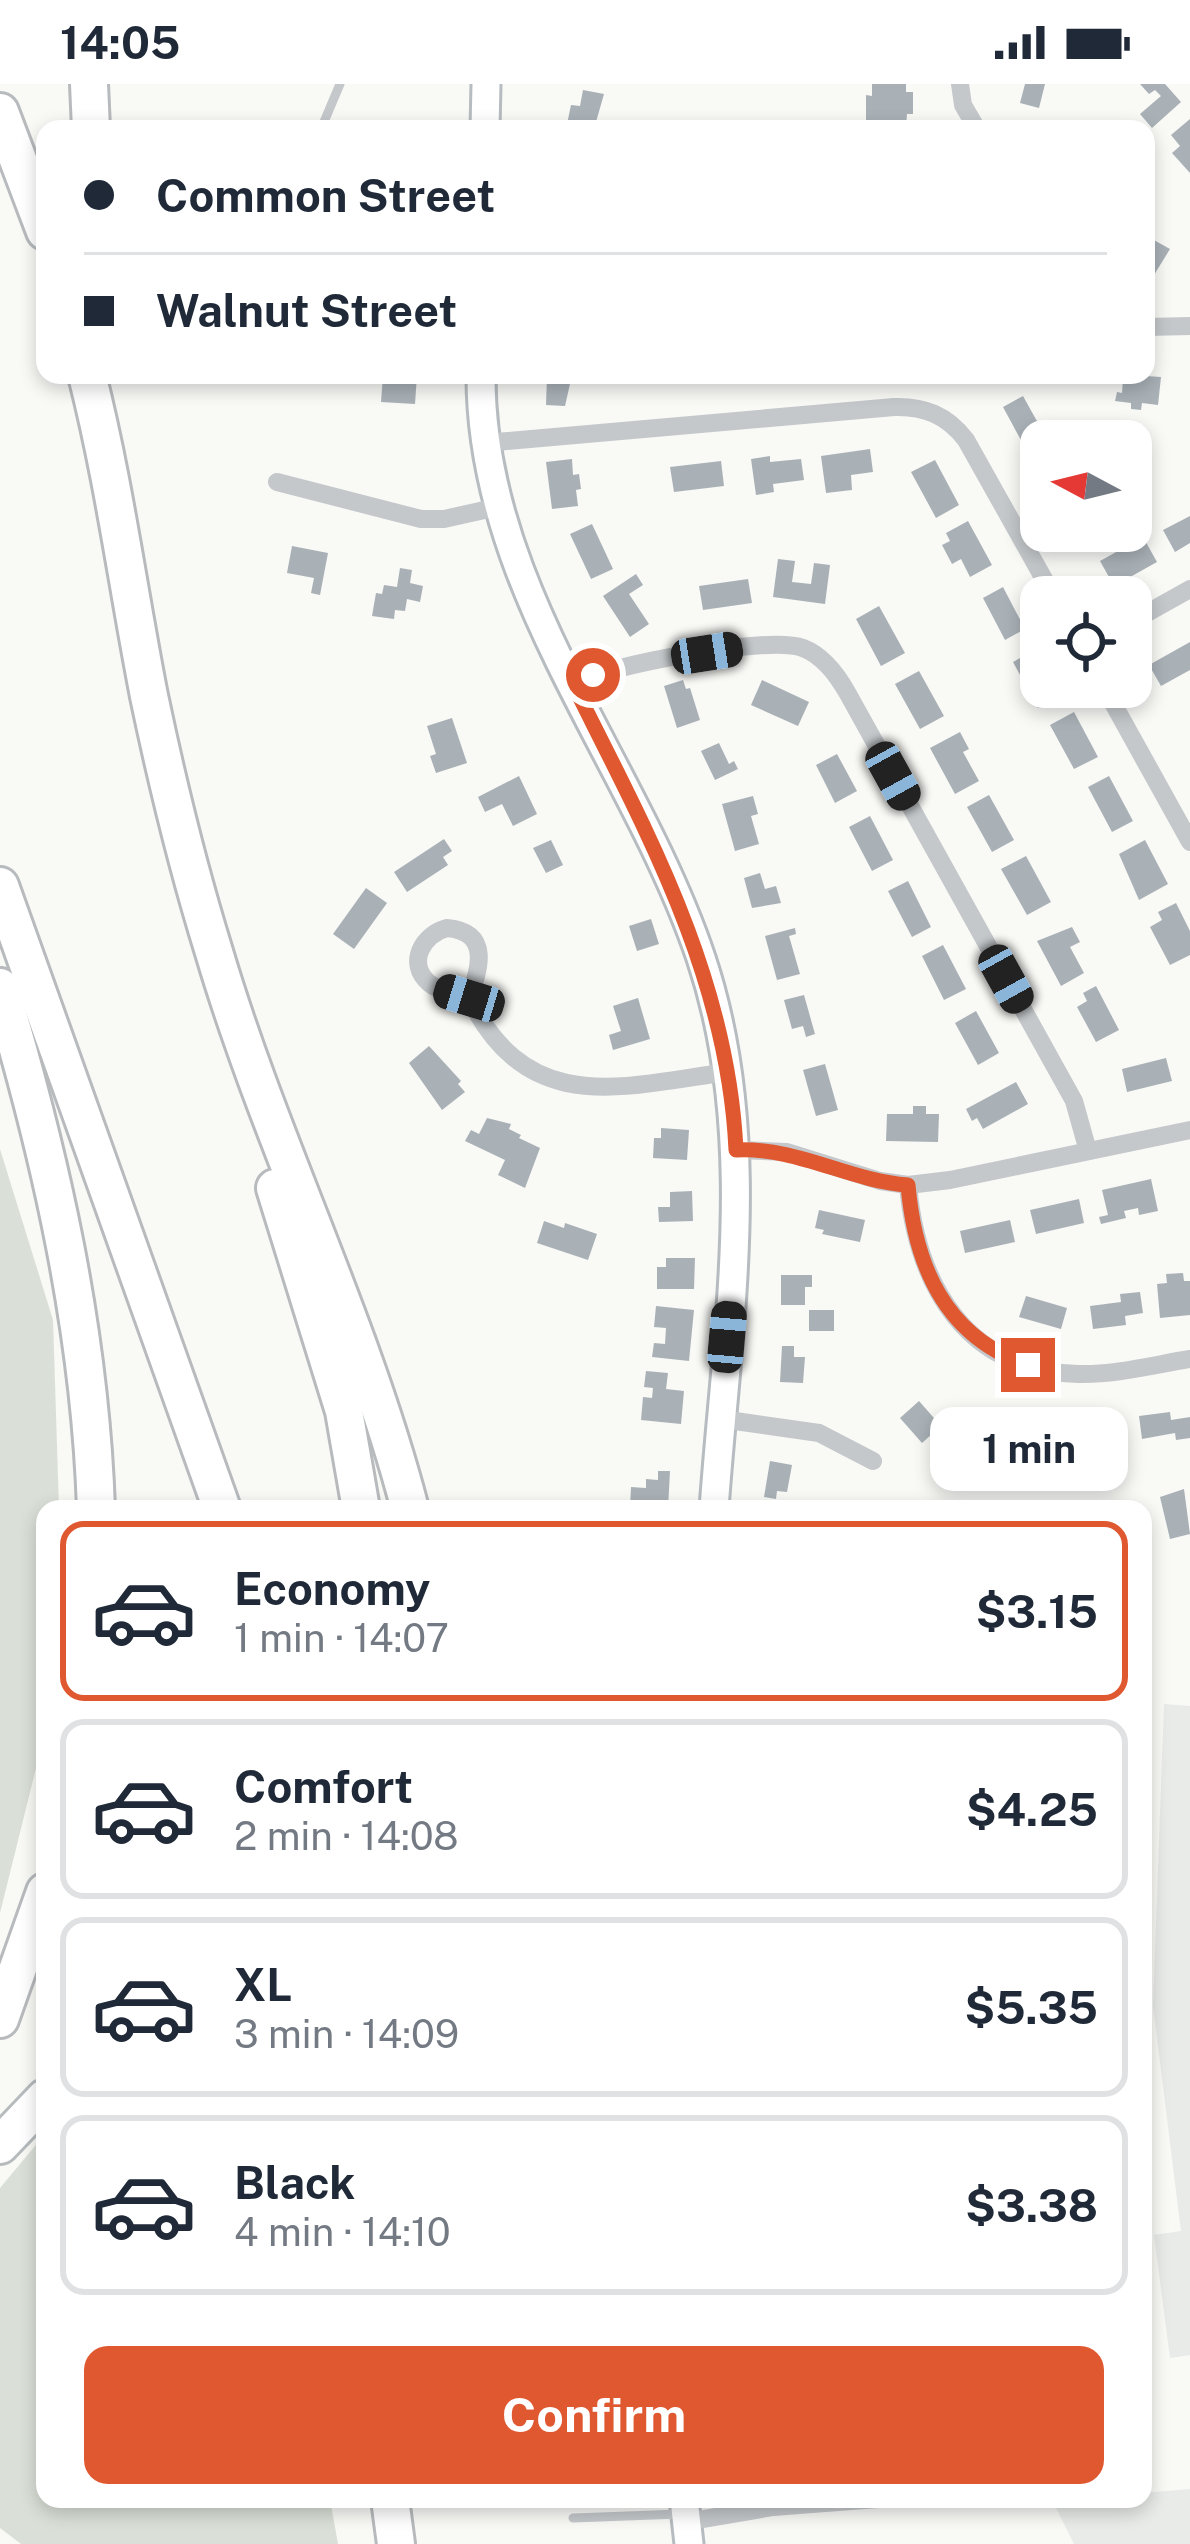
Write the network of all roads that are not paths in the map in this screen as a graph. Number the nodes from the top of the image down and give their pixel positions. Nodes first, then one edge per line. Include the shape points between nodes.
1 (89, 84) edge
2 (340, 84) edge
3 (486, 84) edge
4 (960, 84) edge
5 (0, 112) edge
6 (91, 120) edge
7 (324, 120) edge
8 (485, 120) edge
9 (972, 120) edge
10 (36, 207) edge
11 (1190, 326) edge
12 (1155, 327) edge
13 (89, 384) edge
14 (107, 384) edge
15 (482, 384) edge
16 (485, 443) junction
17 (277, 482) dead end
18 (498, 507) junction
19 (124, 554) junction
20 (1042, 576) edge
21 (1190, 590) edge
22 (1152, 611) edge
23 (573, 684) junction
24 (1116, 708) edge
25 (1190, 842) edge
26 (0, 886) edge
27 (222, 981) junction
28 (0, 987) edge
29 (469, 998) dead end
30 (728, 1072) junction
31 (1190, 1130) edge
32 (736, 1150) junction
33 (1088, 1150) junction
34 (908, 1185) junction
35 (1190, 1359) edge
36 (721, 1419) junction
37 (873, 1461) dead end
38 (95, 1500) edge
39 (219, 1500) edge
40 (359, 1500) edge
41 (407, 1500) edge
42 (716, 1500) edge
43 (36, 1917) edge
44 (0, 2019) edge
45 (36, 2107) edge
46 (0, 2145) edge
47 (391, 2508) edge
48 (412, 2508) edge
49 (766, 2508) edge
50 (573, 2518) dead end
51 (686, 2520) edge
52 (396, 2544) edge
53 (413, 2544) edge

1 - 6 highway
2 - 7 lane
3 - 8 street
4 - 9 street
5 - 10 highway
11 - 12 street
13 - 19 highway
14 - 19 highway
15 - 16 street
16 - 18 street
16 - 20 street via 929,410 965,440
17 - 18 street via 421,519
18 - 23 street
19 - 27 highway via 158,735
21 - 22 street
23 - 30 street via 680,903
23 - 33 street via 614,669 767,644 803,648 823,661 1073,1101
24 - 25 street
26 - 39 highway
27 - 40 highway via 344,1411
27 - 41 highway via 374,1385
28 - 38 highway via 68,1250
29 - 30 street via 500,1048 559,1083 614,1088
30 - 32 street
31 - 33 street
32 - 34 street via 787,1152
32 - 36 street
33 - 34 street
34 - 35 street via 930,1280 993,1349 1077,1374
36 - 37 street via 819,1433
36 - 42 street
43 - 44 highway
45 - 46 highway
47 - 52 highway
48 - 53 highway
49 - 51 street
50 - 51 lane

